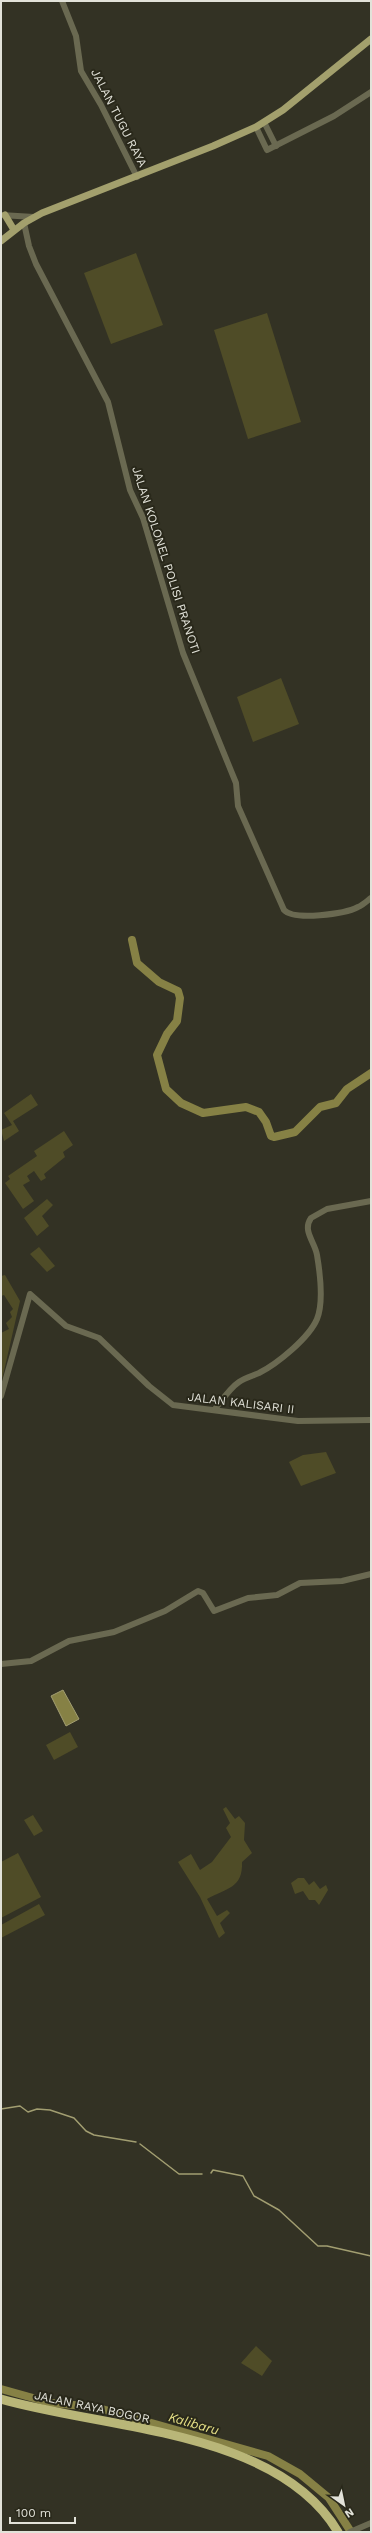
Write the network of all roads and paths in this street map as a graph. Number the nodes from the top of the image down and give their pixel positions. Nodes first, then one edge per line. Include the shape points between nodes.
1 (62, 1) edge
2 (371, 40) edge
3 (371, 92) edge
4 (264, 122) junction
5 (256, 127) junction
6 (276, 146) junction
7 (137, 177) junction
8 (3, 215) edge
9 (34, 217) junction
10 (24, 222) junction
11 (14, 230) junction
12 (1, 241) edge
13 (371, 898) edge
14 (371, 1201) edge
15 (1, 1396) edge
16 (215, 1409) junction
17 (371, 1420) edge
18 (371, 1574) edge
19 (1, 1664) edge
20 (1, 2399) edge
21 (1, 2404) edge
22 (371, 2523) edge
23 (335, 2530) edge
24 (352, 2531) edge
25 (343, 2532) edge

1 - 7 street, JALAN TUGU RAYA via 76,36 81,71
2 - 4 main road
3 - 6 street via 334,116
4 - 5 main road
4 - 6 street
5 - 6 street via 267,150
5 - 7 main road
7 - 9 main road
8 - 9 street
8 - 11 main road
9 - 10 main road
10 - 11 main road
10 - 13 street, JALAN KOLONEL POLISI PRANOTI via 36,264 108,402 130,490 143,518 184,653 236,784 238,806 284,910 291,915 335,914 358,907
11 - 12 main road
14 - 16 street via 321,1211 309,1221 308,1230 317,1252 319,1269 318,1317 290,1350 268,1368 235,1385
15 - 16 street, JALAN KALISARI II via 30,1294 66,1326 99,1338 149,1386 173,1405
16 - 17 street, JALAN KALISARI II via 298,1421
18 - 19 street via 342,1580 300,1583 277,1595 248,1598 214,1611 199,1591 164,1611 114,1632 68,1641 31,1661
20 - 23 highway, JALAN RAYA BOGOR via 184,2439 244,2457 299,2488 319,2506
21 - 23 highway, JALAN RAYA BOGOR via 176,2442 227,2457 265,2473 290,2488
22 - 24 street
23 - 25 street

